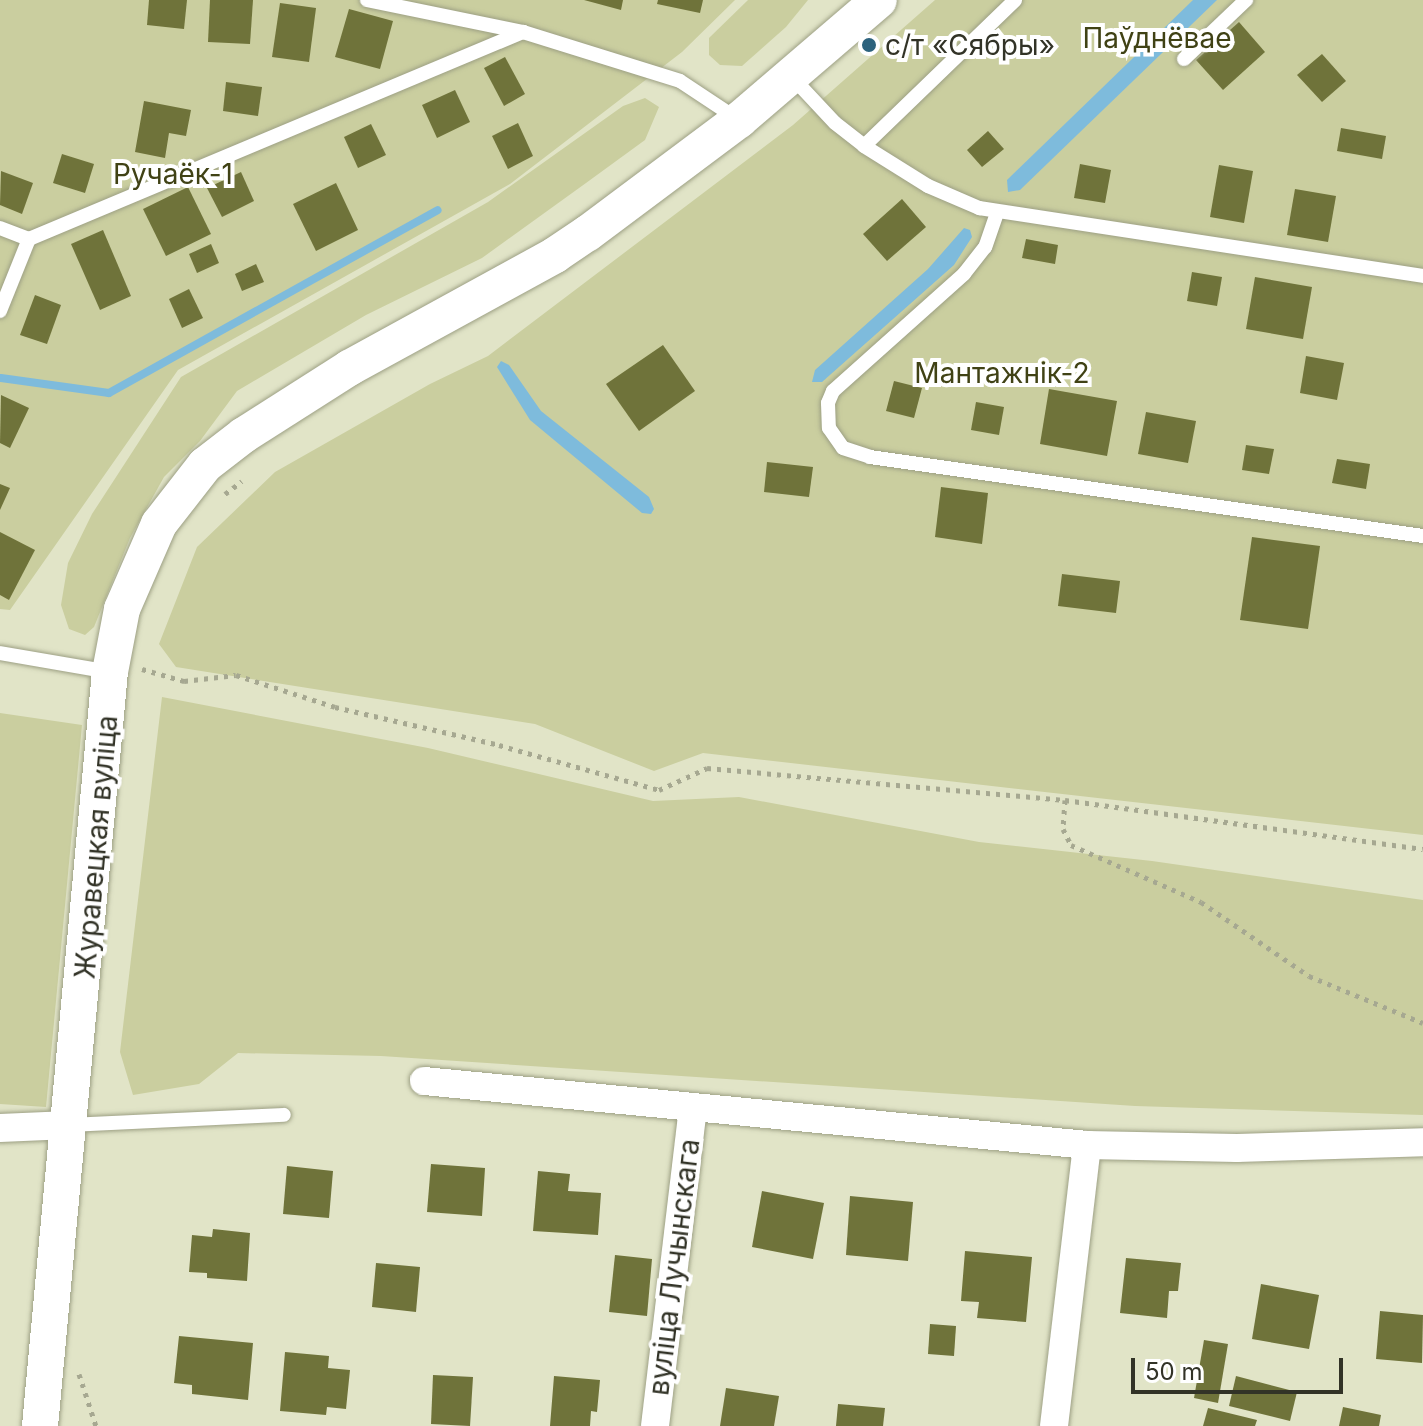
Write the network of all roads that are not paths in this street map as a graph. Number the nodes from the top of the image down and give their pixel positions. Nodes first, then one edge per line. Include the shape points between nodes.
1 (367, 0) edge
2 (879, 0) edge
3 (1015, 0) edge
4 (1246, 0) edge
5 (523, 32) junction
6 (1184, 59) dead end
7 (791, 76) junction
8 (739, 120) junction
9 (864, 146) junction
10 (997, 213) junction
11 (0, 228) edge
12 (29, 239) junction
13 (1423, 276) edge
14 (0, 311) edge
15 (1423, 536) edge
16 (0, 653) edge
17 (131, 675) junction
18 (424, 1081) dead end
19 (693, 1107) junction
20 (284, 1115) dead end
21 (69, 1125) junction
22 (0, 1128) edge
23 (1423, 1142) edge
24 (1087, 1145) junction
25 (40, 1426) edge
26 (655, 1426) edge
27 (1054, 1426) edge

1 - 5 lane
2 - 7 street, Журавецкая вуліца
3 - 9 lane
4 - 6 lane
5 - 8 lane via 680,81
5 - 12 lane
7 - 8 street, Журавецкая вуліца
7 - 9 lane
8 - 17 street, Журавецкая вуліца via 555,255 349,368 205,465 179,494 144,554 122,609
9 - 10 lane via 946,195
10 - 13 lane
10 - 15 lane via 985,247 964,274 833,391 829,428 843,448 886,460
11 - 12 lane
12 - 14 lane
16 - 17 lane
17 - 21 street, Журавецкая вуліца
18 - 19 street
19 - 24 street
19 - 26 street, вуліца Лучынскага
20 - 21 lane
21 - 22 street
21 - 25 street, Журавецкая вуліца
23 - 24 street via 1264,1148
24 - 27 street

